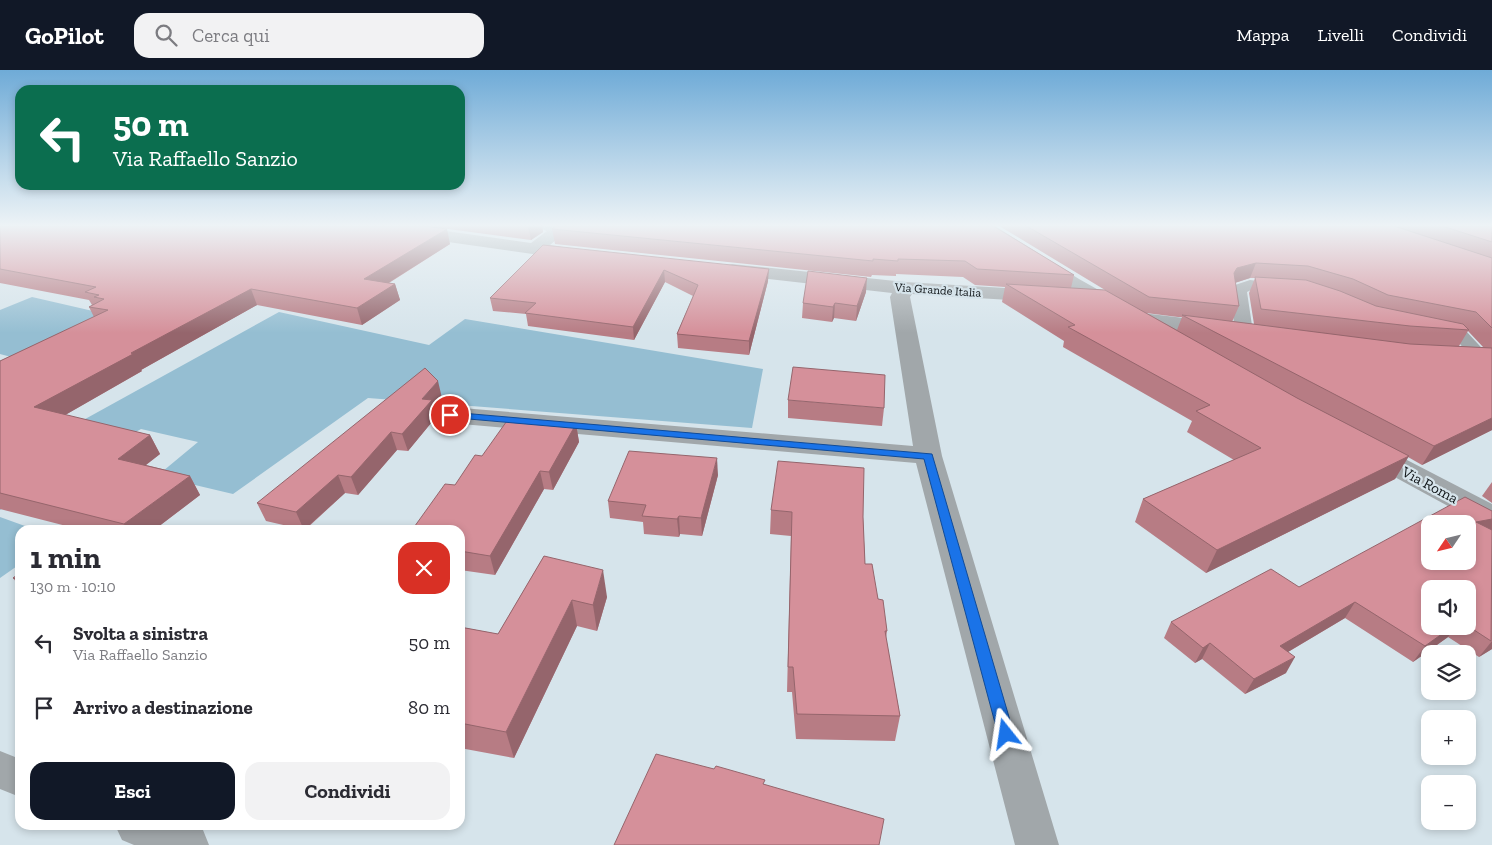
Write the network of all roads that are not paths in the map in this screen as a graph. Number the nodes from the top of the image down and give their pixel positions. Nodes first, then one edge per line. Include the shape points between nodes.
1 (1036, 260) edge
2 (710, 268) edge
3 (905, 288) junction
4 (1301, 289) edge
5 (1104, 301) junction
6 (1134, 318) junction
7 (1422, 326) edge
8 (1254, 333) joint
9 (1186, 348) edge
10 (1455, 356) edge
11 (1487, 358) edge
12 (450, 415) dead end
13 (1349, 441) edge
14 (928, 456) junction
15 (1492, 517) edge
16 (0, 770) edge
17 (15, 776) edge
18 (150, 830) edge
19 (187, 845) edge
20 (1037, 845) edge

1 - 5 street
2 - 3 street, Via Grande Italia
3 - 5 street, Via Grande Italia
3 - 14 street via 900,297
4 - 8 lane via 1241,287 1238,290
5 - 6 street
6 - 8 street
6 - 9 street
7 - 11 lane via 1460,335
10 - 11 street
12 - 14 street
13 - 15 street, Via Roma
14 - 20 street
16 - 17 street
18 - 19 street

